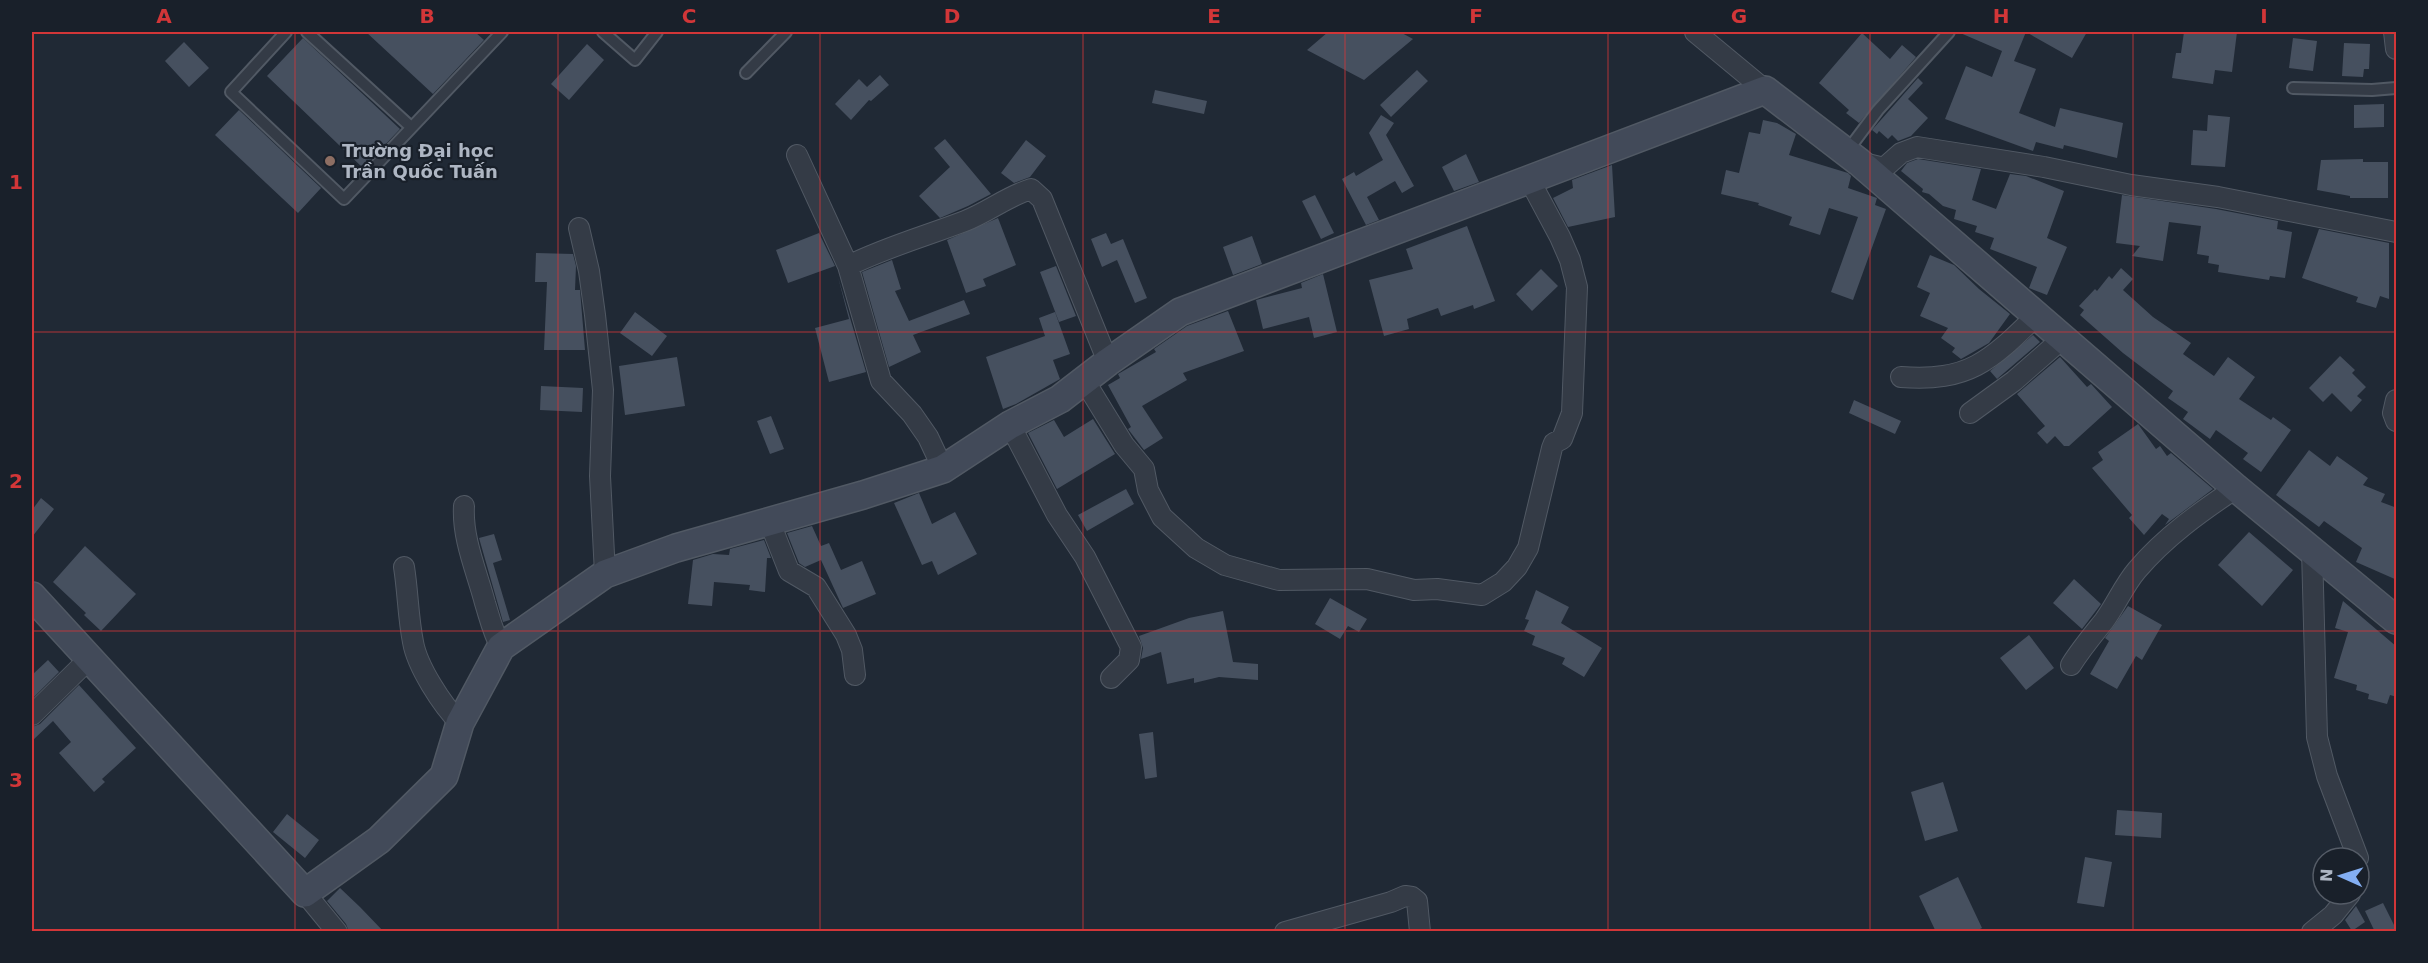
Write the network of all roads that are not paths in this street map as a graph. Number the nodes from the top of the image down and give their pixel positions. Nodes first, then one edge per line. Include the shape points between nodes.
1 (286, 32) edge
2 (307, 32) edge
3 (501, 32) edge
4 (603, 32) edge
5 (657, 32) edge
6 (786, 32) edge
7 (1695, 32) edge
8 (1949, 32) edge
9 (2394, 32) edge
10 (2397, 49) edge
11 (747, 73) dead end
12 (2293, 88) dead end
13 (2397, 88) edge
14 (1765, 90) junction
15 (411, 127) junction
16 (797, 155) dead end
17 (1859, 162) junction
18 (1530, 181) junction
19 (2397, 225) edge
20 (579, 228) dead end
21 (2396, 232) edge
22 (848, 266) junction
23 (2036, 316) junction
24 (2062, 339) junction
25 (1107, 362) junction
26 (1901, 377) dead end
27 (1084, 380) junction
28 (2397, 400) edge
29 (1970, 412) dead end
30 (2397, 421) edge
31 (1010, 425) junction
32 (943, 469) junction
33 (2236, 488) junction
34 (464, 506) dead end
35 (773, 522) junction
36 (2312, 550) junction
37 (404, 567) dead end
38 (605, 574) junction
39 (32, 596) edge
40 (2397, 620) edge
41 (501, 647) junction
42 (90, 658) junction
43 (2071, 665) dead end
44 (855, 675) dead end
45 (1111, 678) dead end
46 (32, 715) edge
47 (460, 723) junction
48 (2354, 846) edge
49 (305, 892) junction
50 (2341, 906) edge
51 (337, 932) edge
52 (1286, 932) edge
53 (1420, 932) edge
54 (2312, 932) edge

1 - 15 lane via 231,92 344,199
2 - 15 lane
3 - 15 lane
4 - 5 lane via 635,60
6 - 11 lane
7 - 14 street
8 - 17 lane via 1851,146
9 - 10 street
12 - 13 lane
14 - 17 street
14 - 18 street
16 - 22 street
17 - 21 street via 1884,168 1901,153 1917,147 2218,197
17 - 23 street
18 - 25 street via 1180,312
18 - 27 street via 1560,237 1577,287 1572,413 1562,439 1552,448 1528,548 1503,582 1482,595 1414,590 1367,579 1279,580 1224,565 1196,548 1162,517 1148,490 1144,469 1124,445
19 - 21 street
20 - 38 street via 594,304 603,390 600,476
22 - 25 street via 968,220 1031,189 1042,199
22 - 32 street via 881,381 912,414
23 - 24 street
23 - 26 street via 1984,362 1969,370 1929,379
24 - 29 street via 2014,381
24 - 33 street
25 - 27 street
27 - 31 street via 1060,399
28 - 30 street via 2393,413
31 - 32 street
31 - 45 street via 1131,646 1129,660
32 - 35 street
33 - 36 street
33 - 43 street via 2159,545 2136,570
34 - 41 street via 465,531 477,577
35 - 38 street via 676,548
35 - 44 street via 789,571 816,587 846,636
36 - 40 street
36 - 48 street via 2317,737
37 - 47 street via 413,644 420,664
38 - 41 street
39 - 42 street
41 - 47 street
42 - 46 street
42 - 49 street
47 - 49 street via 444,776 379,840
49 - 51 street
50 - 54 street
52 - 53 street via 1405,896 1417,901

